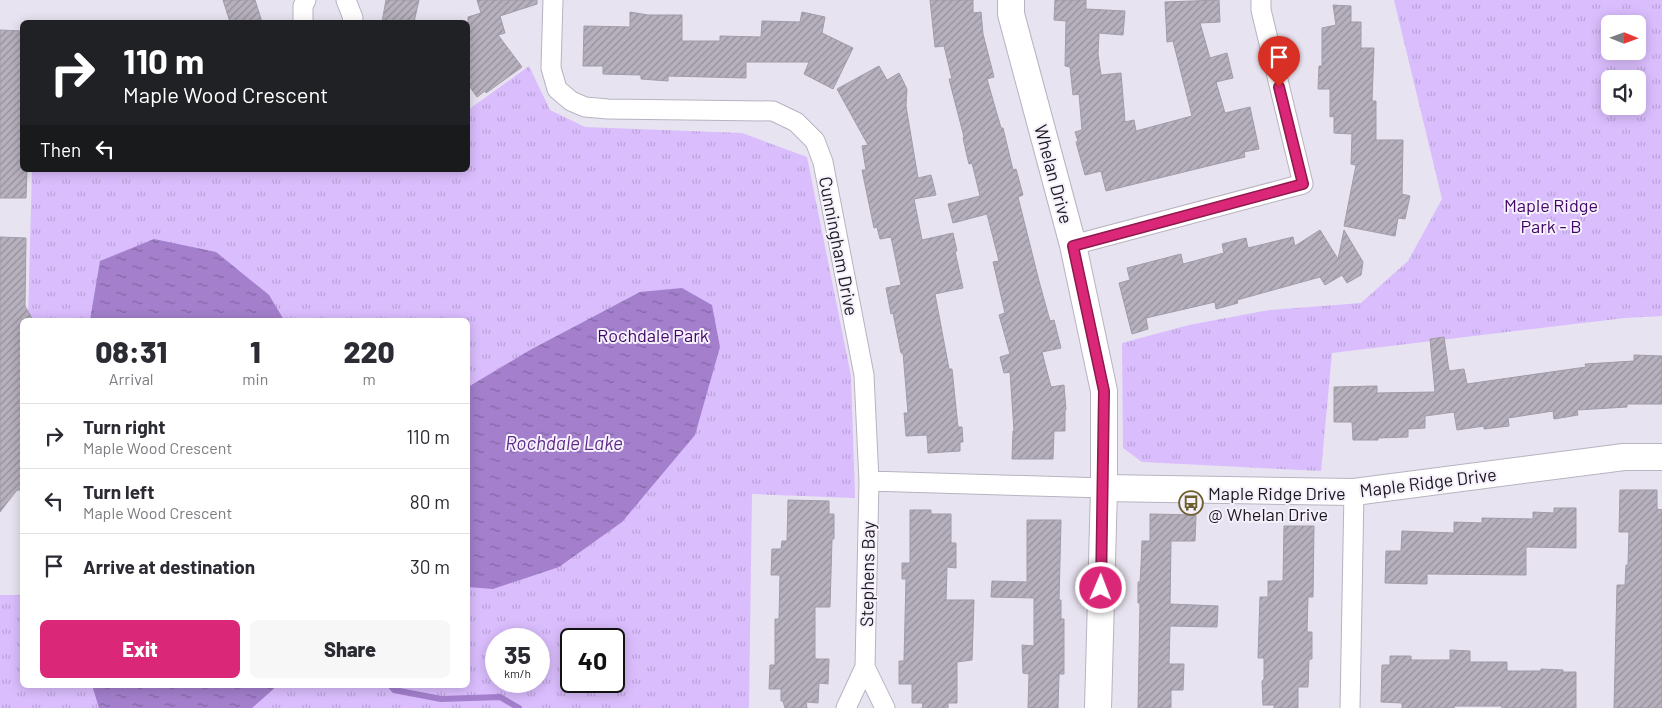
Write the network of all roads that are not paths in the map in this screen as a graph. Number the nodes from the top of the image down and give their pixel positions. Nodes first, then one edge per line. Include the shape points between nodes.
1 (306, 0) edge
2 (346, 0) edge
3 (554, 0) edge
4 (1011, 0) edge
5 (1261, 0) edge
6 (303, 20) edge
7 (352, 20) edge
8 (1073, 246) junction
9 (1662, 457) edge
10 (869, 481) junction
11 (1104, 488) junction
12 (1354, 492) junction
13 (865, 667) junction
14 (846, 708) edge
15 (885, 708) edge
16 (1098, 708) edge
17 (1350, 708) edge

1 - 6 street via 302,6
2 - 7 street
3 - 10 street, Cunningham Drive via 551,68 557,89 571,101 585,107 608,109 773,110 796,122 815,141 823,162 864,375
4 - 8 street, Whelan Drive via 1011,14
5 - 8 street via 1303,184
8 - 11 street, Whelan Drive via 1104,391
9 - 12 street, Maple Ridge Drive via 1624,457
10 - 11 street
10 - 13 street, Stephens Bay
11 - 12 street, Maple Ridge Drive
11 - 16 street, Whelan Drive
12 - 17 street
13 - 14 street, Stephens Bay
13 - 15 street, Stephens Bay

